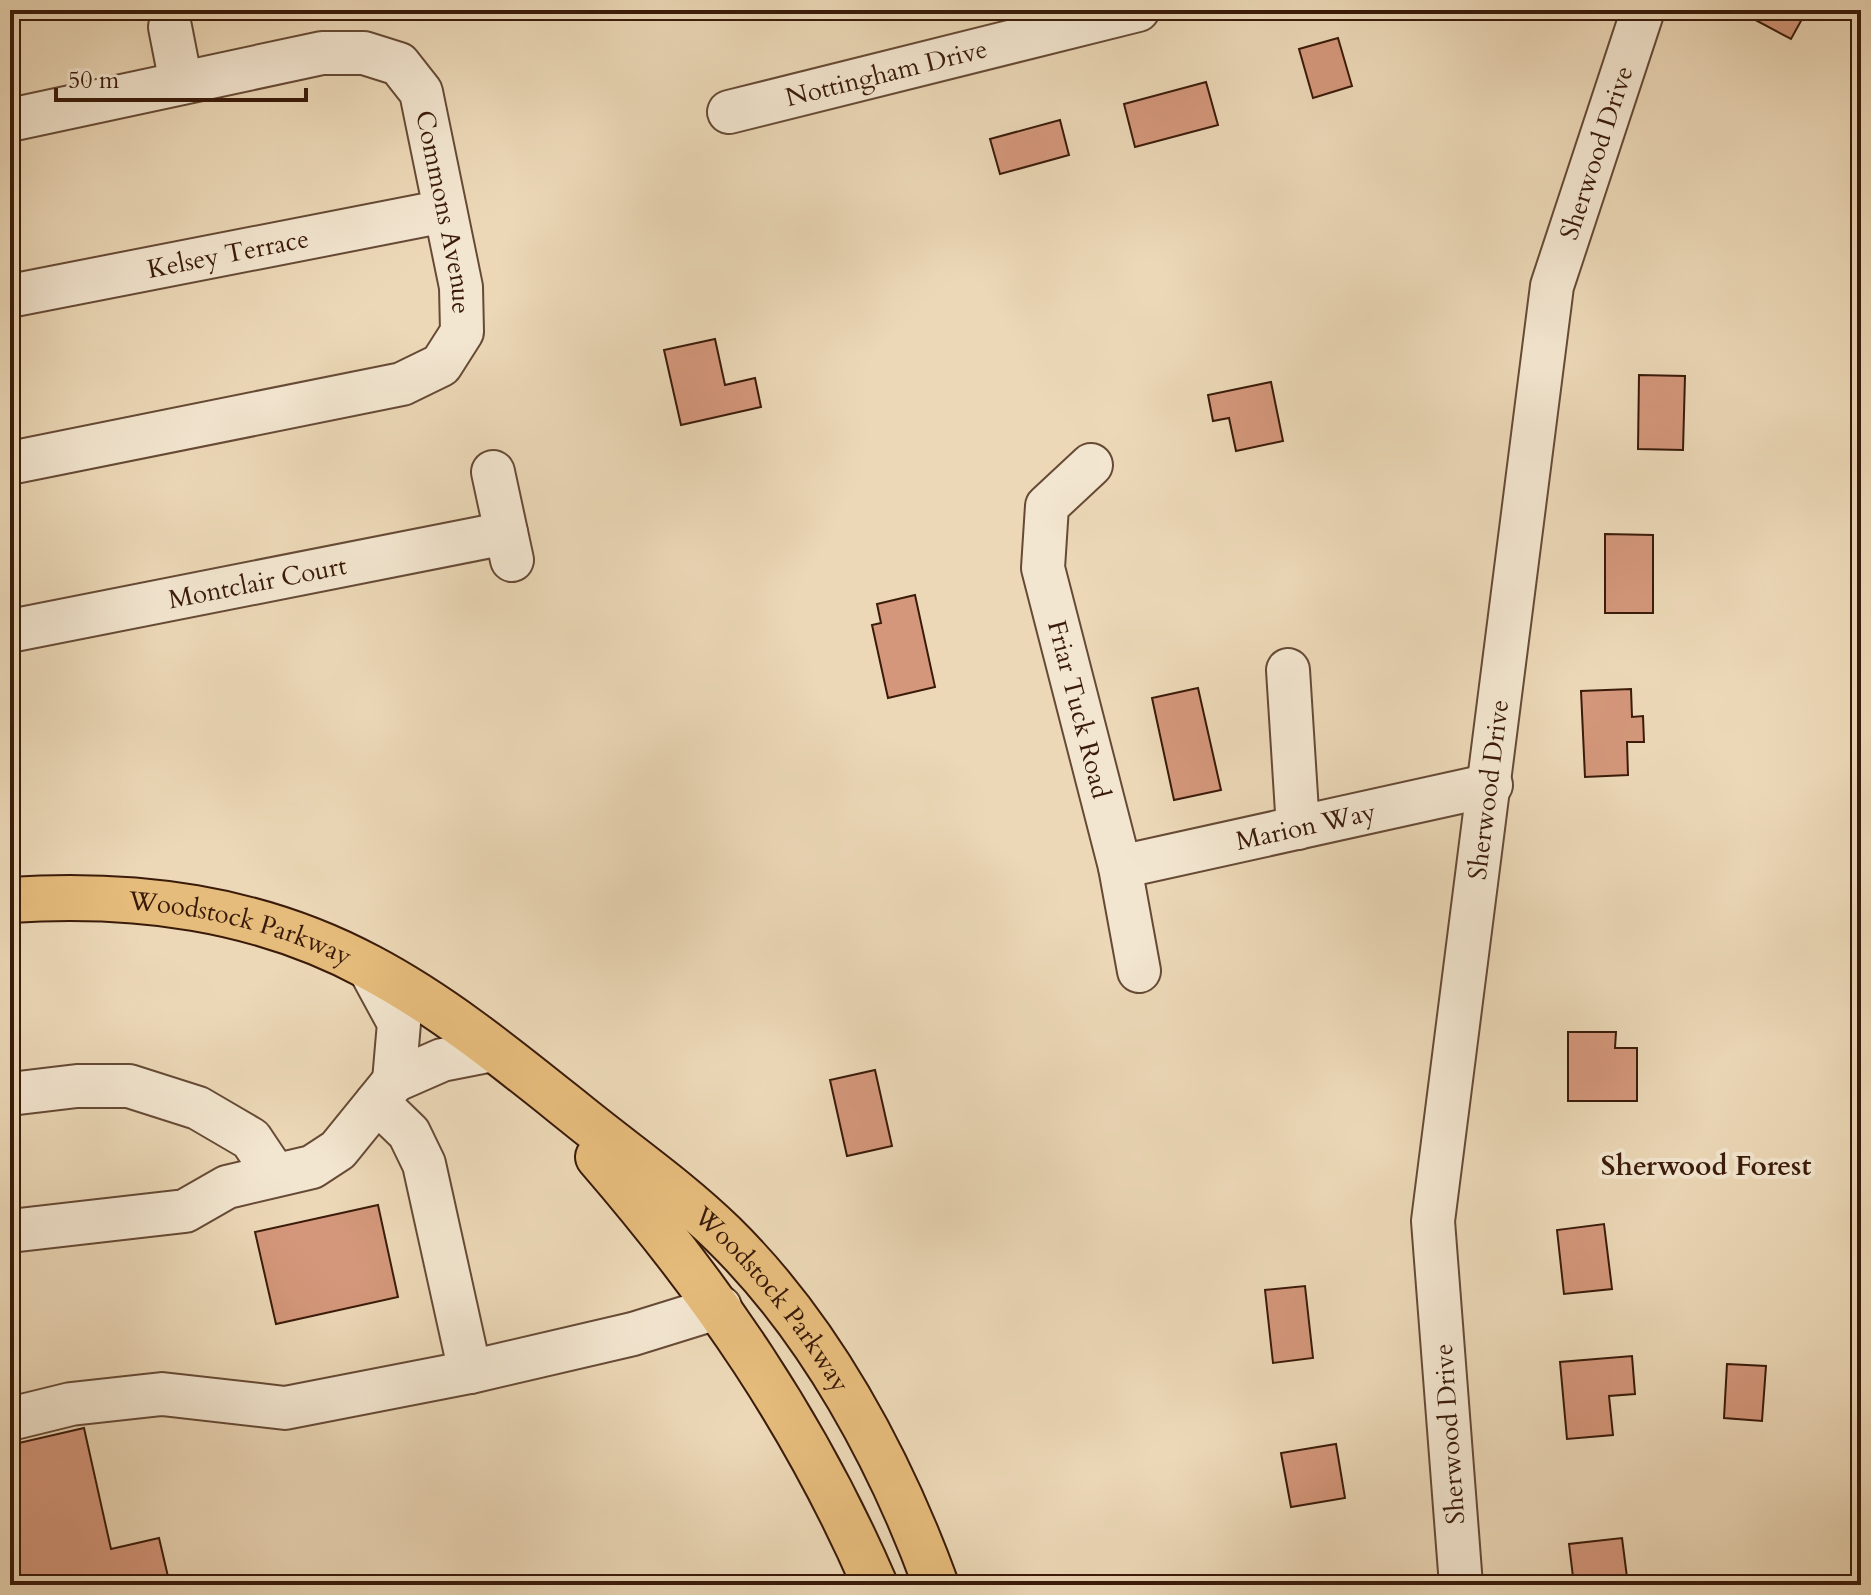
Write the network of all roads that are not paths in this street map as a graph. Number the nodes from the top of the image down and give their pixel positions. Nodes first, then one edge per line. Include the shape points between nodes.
1 (1138, 10) edge
2 (1643, 10) edge
3 (170, 27) dead end
4 (181, 83) junction
5 (729, 112) dead end
6 (10, 120) edge
7 (445, 211) junction
8 (10, 296) edge
9 (10, 463) edge
10 (1091, 465) dead end
11 (493, 472) dead end
12 (10, 631) edge
13 (1288, 670) dead end
14 (1491, 785) junction
15 (1298, 828) junction
16 (1120, 867) junction
17 (10, 900) edge
18 (368, 966) junction
19 (1139, 971) dead end
20 (493, 1050) junction
21 (529, 1076) junction
22 (385, 1092) junction
23 (10, 1094) edge
24 (275, 1175) junction
25 (10, 1231) edge
26 (720, 1307) junction
27 (470, 1372) junction
28 (10, 1419) edge
29 (873, 1585) edge
30 (936, 1585) edge
31 (1461, 1585) edge

1 - 5 street, Nottingham Drive
2 - 14 street, Sherwood Drive via 1552,286
3 - 4 street
4 - 6 street, Commons Avenue
4 - 7 street, Commons Avenue via 322,53 364,53 399,64 421,92
7 - 8 street, Kelsey Terrace
7 - 9 street, Commons Avenue via 461,287 462,332 441,365 402,384
10 - 16 street, Friar Tuck Road via 1047,506 1043,568
11 - 12 street, Montclair Court via 509,546
13 - 15 street
14 - 15 street, Marion Way
14 - 31 street, Sherwood Drive via 1433,1221
15 - 16 street, Marion Way
16 - 19 street, Friar Tuck Road
17 - 18 main road, Woodstock Parkway via 132,898 215,911
18 - 20 main road, Woodstock Parkway
18 - 22 street via 399,1023
20 - 21 main road, Woodstock Parkway
20 - 22 street via 442,1060
21 - 26 main road, Woodstock Parkway
21 - 30 main road, Woodstock Parkway via 722,1233 761,1274 813,1342 857,1415
22 - 24 street via 338,1150 312,1167
22 - 27 street via 424,1164
23 - 24 street via 129,1086 198,1108 251,1139
24 - 25 street via 227,1187 185,1211
26 - 27 street via 633,1334
26 - 29 main road, Woodstock Parkway via 807,1443
27 - 28 street via 285,1408 162,1394 71,1404

